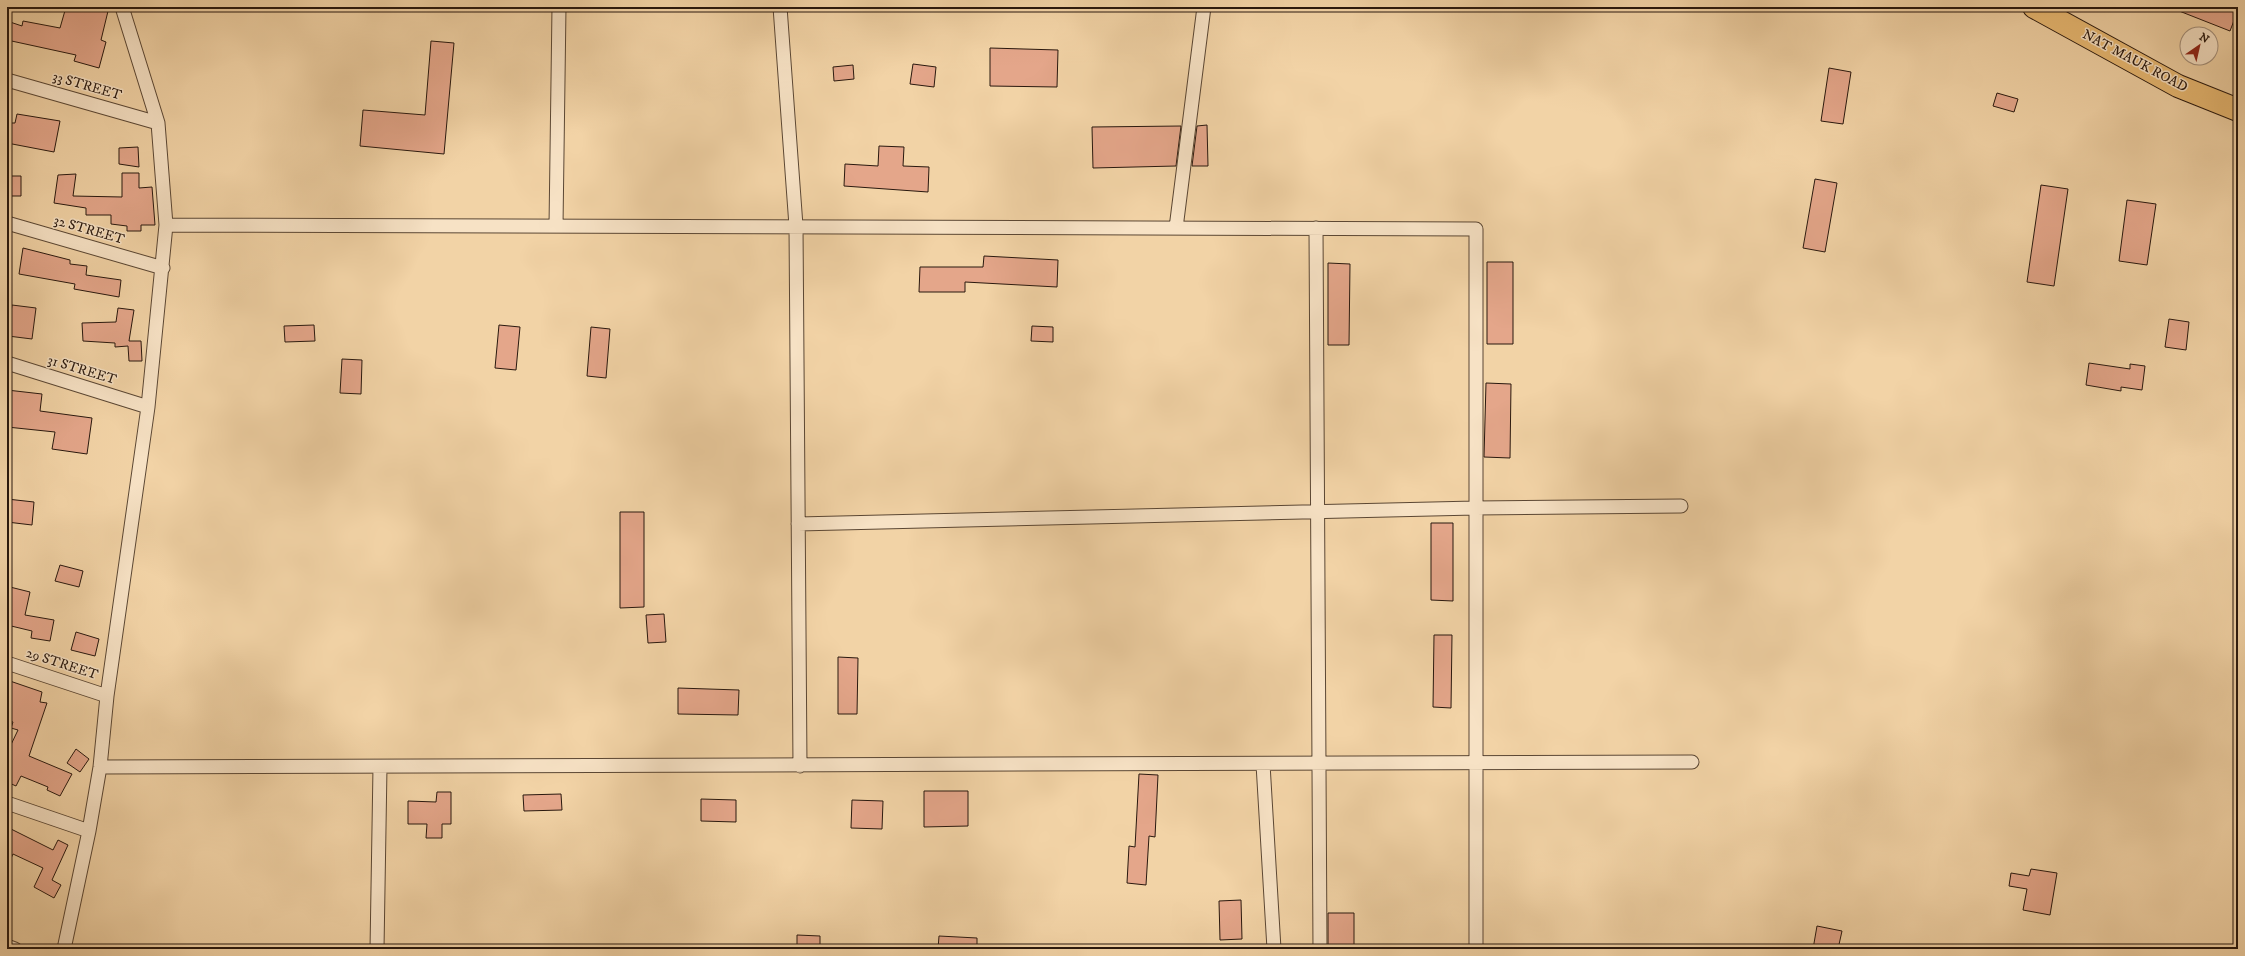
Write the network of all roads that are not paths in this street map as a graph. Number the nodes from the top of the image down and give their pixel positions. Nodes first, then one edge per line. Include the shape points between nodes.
1 (122, 7) edge
2 (559, 7) edge
3 (780, 7) edge
4 (1204, 7) edge
5 (2034, 7) edge
6 (7, 80) edge
7 (2238, 110) edge
8 (158, 123) junction
9 (7, 223) edge
10 (166, 224) junction
11 (556, 226) junction
12 (796, 226) junction
13 (1176, 228) junction
14 (1316, 228) junction
15 (163, 268) junction
16 (7, 363) edge
17 (148, 406) junction
18 (1681, 506) dead end
19 (1475, 508) junction
20 (1318, 512) junction
21 (798, 524) junction
22 (7, 663) edge
23 (107, 696) junction
24 (1692, 762) dead end
25 (1474, 763) junction
26 (1263, 764) junction
27 (1319, 764) junction
28 (800, 766) junction
29 (100, 767) junction
30 (380, 767) junction
31 (7, 803) edge
32 (89, 831) junction
33 (7, 946) edge
34 (15, 949) edge
35 (64, 949) edge
36 (377, 949) edge
37 (1274, 949) edge
38 (1320, 949) edge
39 (1476, 949) edge

1 - 8 street
2 - 11 street
3 - 12 street
4 - 13 street
5 - 7 highway, NAT MAUK ROAD via 2178,86
6 - 8 street, 33 STREET
8 - 10 street
9 - 15 street, 32 STREET
10 - 11 street
10 - 15 street
11 - 12 street
12 - 13 street
12 - 21 street
13 - 14 street
14 - 19 street via 1476,229
14 - 20 street
15 - 17 street
16 - 17 street, 31 STREET
17 - 23 street
18 - 19 street
19 - 20 street
19 - 25 street
20 - 21 street
20 - 27 street
21 - 28 street
22 - 23 street, 29 STREET
23 - 29 street
24 - 25 street
25 - 27 street
25 - 39 street
26 - 27 street
26 - 28 street
26 - 37 street
27 - 38 street
28 - 30 street
29 - 30 street
29 - 32 street
30 - 36 street
31 - 32 street
32 - 35 street
33 - 34 street

